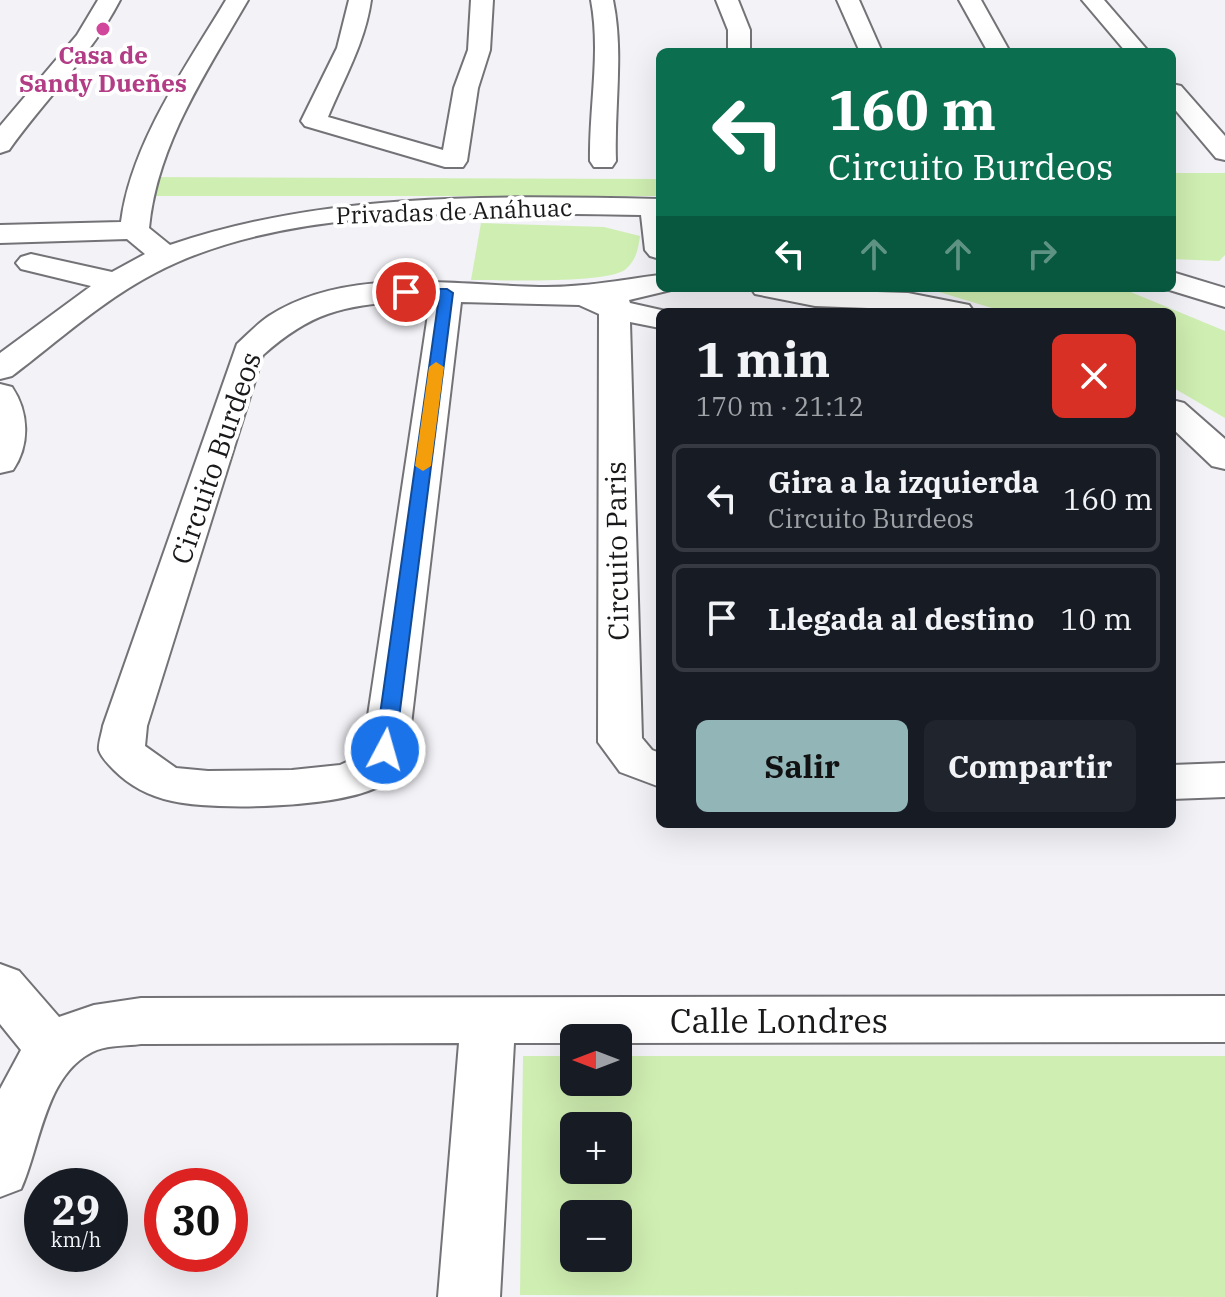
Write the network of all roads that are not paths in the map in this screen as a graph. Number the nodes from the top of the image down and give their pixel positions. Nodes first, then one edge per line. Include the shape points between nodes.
1 (109, 0) edge
2 (237, 0) edge
3 (360, 0) edge
4 (482, 0) edge
5 (602, 0) edge
6 (727, 0) edge
7 (848, 0) edge
8 (970, 0) edge
9 (1093, 0) edge
10 (739, 48) edge
11 (869, 48) edge
12 (997, 48) edge
13 (1135, 48) edge
14 (1176, 96) edge
15 (0, 145) edge
16 (1225, 152) edge
17 (603, 161) dead end
18 (656, 207) edge
19 (134, 230) junction
20 (0, 234) edge
21 (57, 234) junction
22 (165, 256) junction
23 (1176, 282) edge
24 (118, 283) junction
25 (656, 285) edge
26 (789, 292) edge
27 (447, 293) junction
28 (815, 297) junction
29 (1224, 297) edge
30 (605, 298) junction
31 (790, 308) edge
32 (935, 308) edge
33 (656, 317) edge
34 (0, 369) edge
35 (0, 394) edge
36 (1176, 414) edge
37 (1225, 458) edge
38 (0, 462) edge
39 (656, 769) edge
40 (1225, 780) edge
41 (1176, 782) edge
42 (0, 986) edge
43 (1225, 1019) edge
44 (488, 1021) junction
45 (54, 1050) junction
46 (0, 1170) edge
47 (469, 1297) edge

1 - 15 street via 72,60 26,105
2 - 19 street via 167,120 137,204
3 - 4 street via 349,51 314,121 454,161 466,88 479,50
5 - 17 street via 609,34
6 - 10 street via 739,30
7 - 11 street
8 - 12 street
9 - 13 street
14 - 16 street
18 - 22 street, Privadas de Anáhuac via 351,214 282,224
19 - 21 street
19 - 22 street
20 - 21 street
21 - 24 street via 21,268
22 - 24 street, Privadas de Anáhuac
23 - 29 street
24 - 34 street, Privadas de Anáhuac
25 - 30 street
26 - 28 street
27 - 27 street, Circuito Burdeos via 375,294 325,304 277,323 248,351 125,726 122,750 150,776 174,785 265,787 354,778 376,767 385,750
27 - 30 street
28 - 31 street
28 - 32 street via 876,298
30 - 33 street
30 - 39 street, Circuito Paris via 620,742 636,761
35 - 38 street via 9,414
36 - 37 street
40 - 41 street
42 - 45 street
43 - 44 street, Calle Londres
44 - 45 street, Calle Londres via 141,1021 79,1033
44 - 47 street
45 - 46 street via 36,1070

